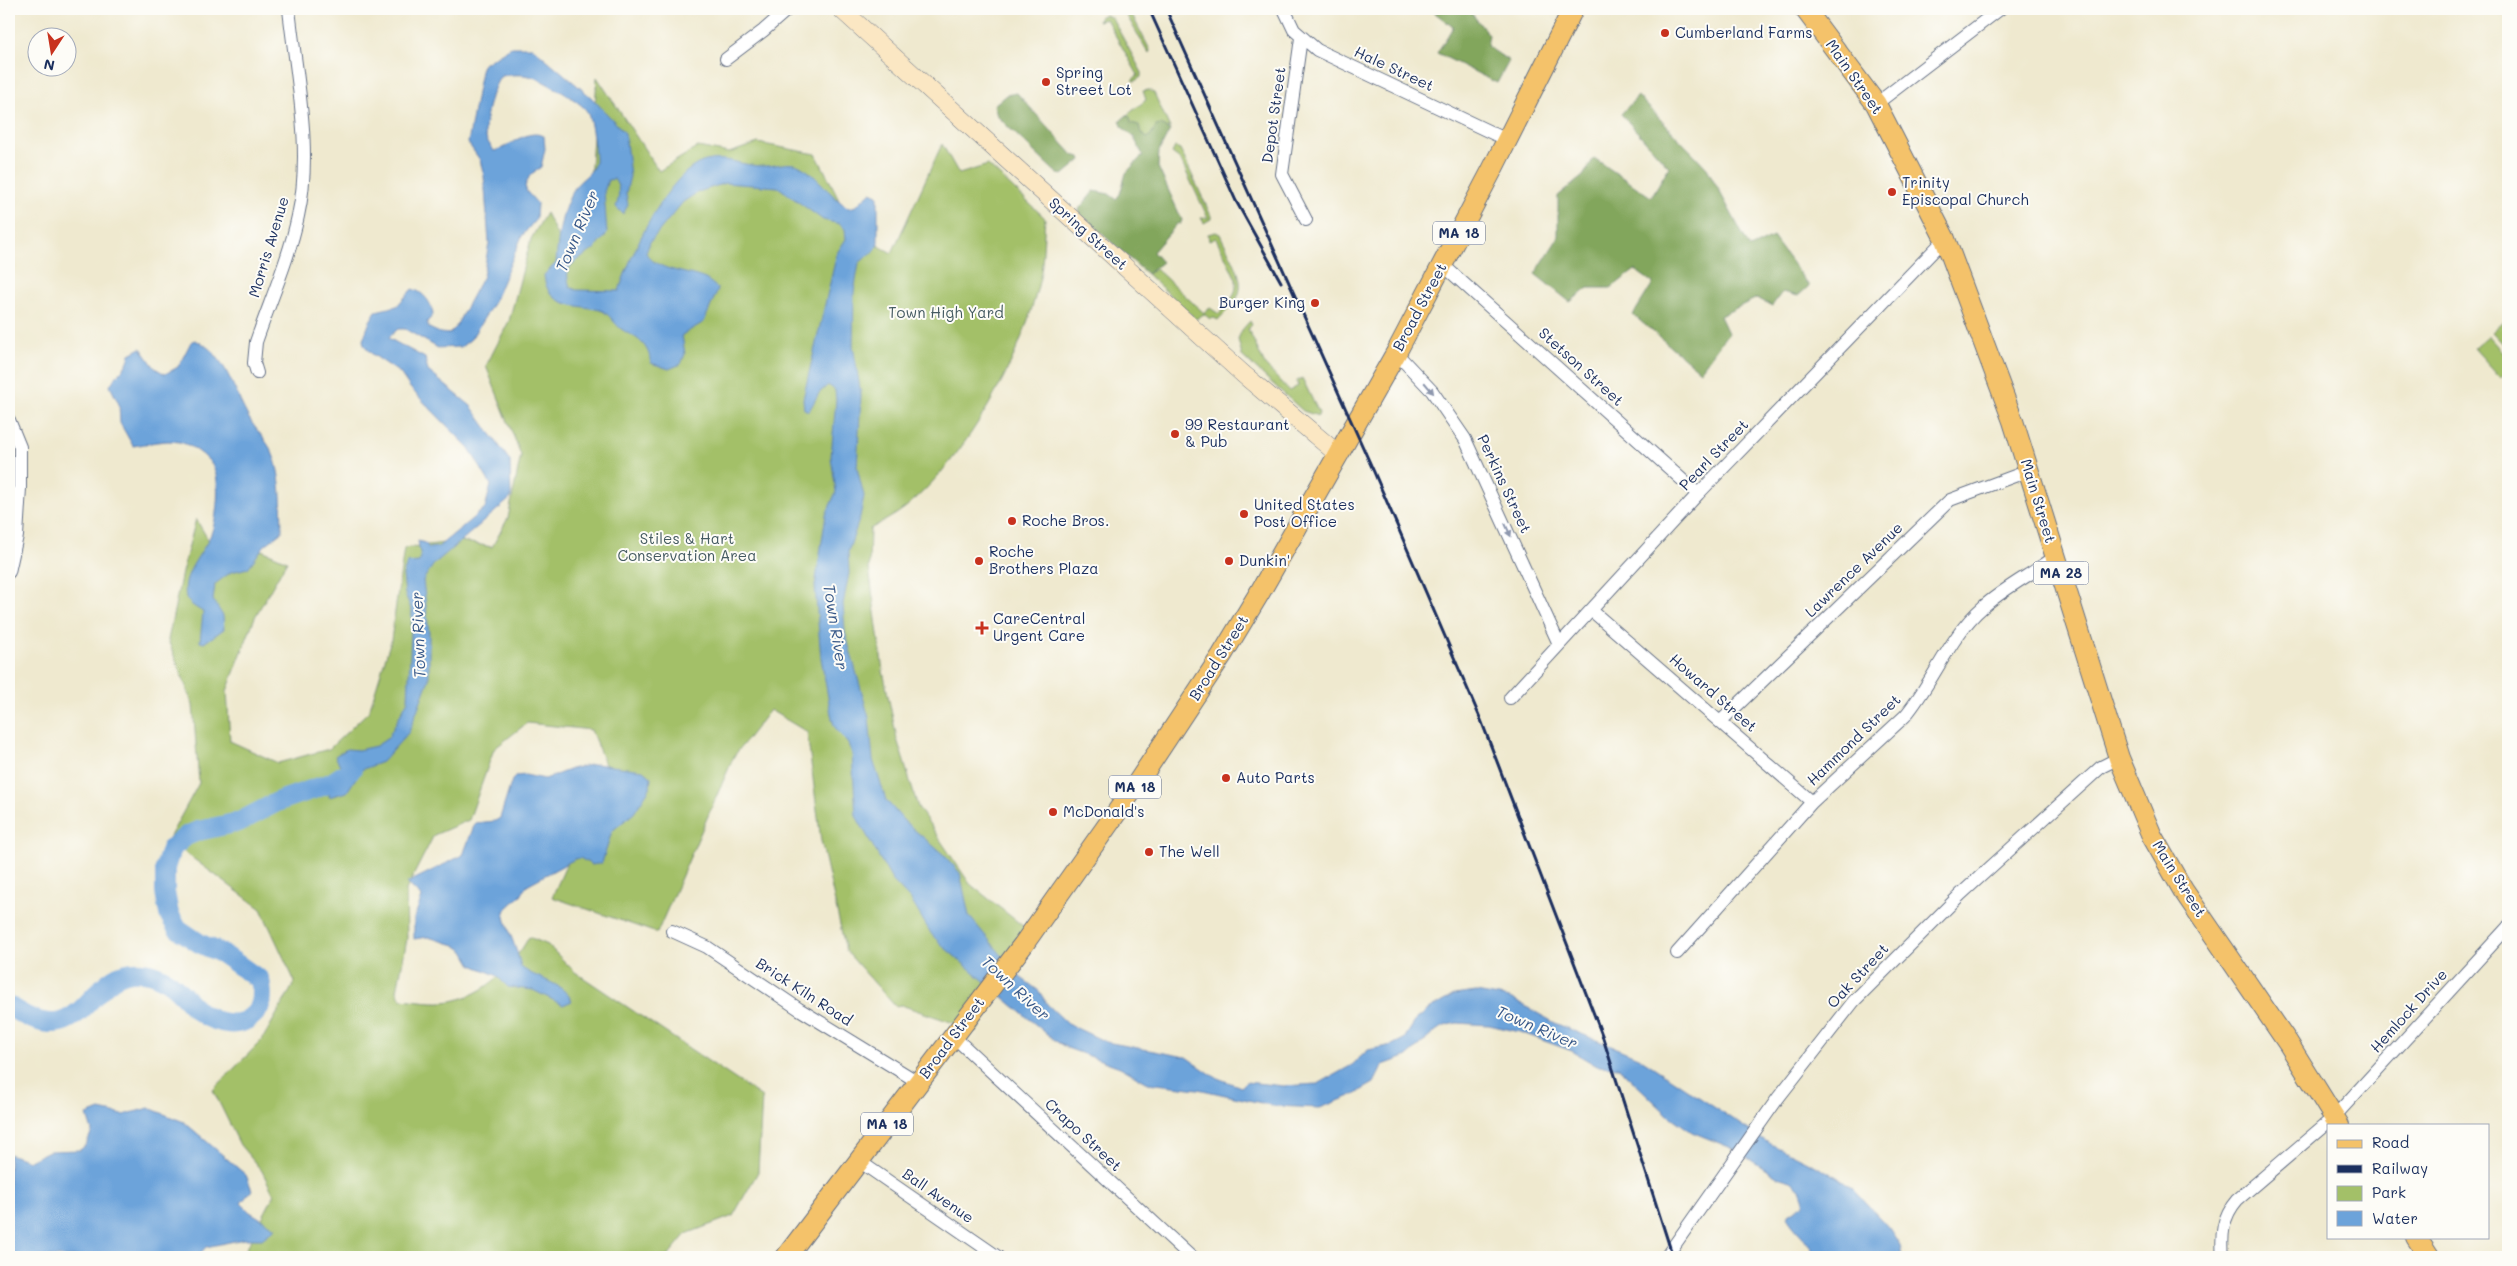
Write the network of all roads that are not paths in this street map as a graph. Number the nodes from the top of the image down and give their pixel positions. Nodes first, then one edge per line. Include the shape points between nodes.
1 (290, 9) edge
2 (788, 9) edge
3 (841, 9) edge
4 (1284, 9) edge
5 (1573, 9) edge
6 (1805, 9) edge
7 (1996, 10) edge
8 (1302, 38) junction
9 (726, 59) dead end
10 (1876, 104) junction
11 (1507, 140) junction
12 (1306, 220) dead end
13 (1945, 239) junction
14 (1443, 264) junction
15 (1396, 353) junction
16 (256, 373) dead end
17 (9, 420) edge
18 (1339, 455) junction
19 (2028, 471) junction
20 (1698, 494) junction
21 (2055, 557) junction
22 (9, 572) edge
23 (1591, 610) junction
24 (1559, 644) junction
25 (1510, 698) dead end
26 (1721, 721) junction
27 (2119, 758) junction
28 (1812, 802) junction
29 (2508, 927) edge
30 (672, 931) dead end
31 (1677, 953) dead end
32 (953, 1036) junction
33 (918, 1082) junction
34 (2337, 1121) edge
35 (2327, 1129) edge
36 (859, 1161) junction
37 (2417, 1238) edge
38 (1183, 1255) edge
39 (786, 1257) edge
40 (998, 1257) edge
41 (1666, 1257) edge
42 (2223, 1257) edge
43 (2430, 1257) edge

1 - 16 street, Morris Avenue via 304,174 296,226 256,342
2 - 9 street
3 - 18 street, Spring Street via 1250,380
4 - 8 street, Hale Street via 1294,30
5 - 11 main road, Broad Street / MA 18
6 - 10 main road, Main Street / MA 28
7 - 10 street
8 - 11 street, Hale Street via 1333,59
8 - 12 street, Depot Street via 1282,174
10 - 13 main road, Main Street / MA 28
11 - 14 main road, Broad Street / MA 18
13 - 19 main road, Main Street / MA 28 via 2013,421
13 - 20 street, Pearl Street
14 - 15 main road, Broad Street / MA 18
14 - 20 street, Stetson Street
15 - 18 main road, Broad Street / MA 18
15 -> 24 street, Perkins Street via 1432,391 1465,438
17 - 22 street via 20,447 20,488 17,536
18 - 32 main road, Broad Street / MA 18 via 1195,698 1017,954
19 - 21 main road, Main Street / MA 28
19 - 26 street, Lawrence Avenue via 1950,500
20 - 23 street, Pearl Street
21 - 27 main road, Main Street / MA 28
21 - 28 street, Hammond Street via 1982,608 1909,711
23 - 24 street, Pearl Street
23 - 26 street, Howard Street
24 - 25 street, Pearl Street
26 - 28 street, Howard Street
27 - 34 main road, Main Street / MA 28 via 2152,836 2182,890 2288,1043
27 - 41 street, Oak Street via 2101,768 1961,894 1854,1002 1817,1046
28 - 31 street, Hammond Street
29 - 34 street, Hemlock Drive
30 - 33 street, Brick Kiln Road via 707,947
32 - 33 main road, Broad Street / MA 18
32 - 38 street, Crapo Street
33 - 36 main road, Broad Street / MA 18
35 - 42 street, Hemlock Drive via 2230,1208 2222,1229
36 - 39 main road, Broad Street / MA 18
36 - 40 street, Ball Avenue
37 - 43 main road

